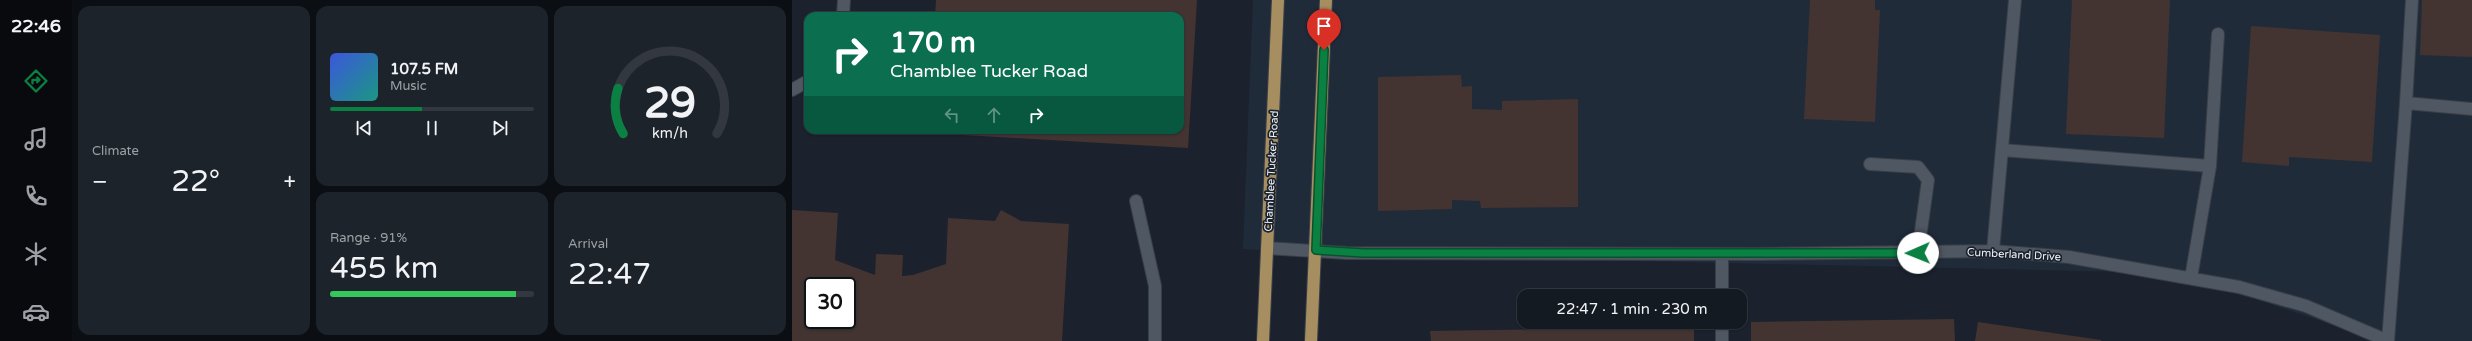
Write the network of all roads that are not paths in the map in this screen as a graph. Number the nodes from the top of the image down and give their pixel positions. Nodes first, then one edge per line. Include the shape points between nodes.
1 (844, 0) edge
2 (1278, 0) edge
3 (1326, 0) edge
4 (2015, 0) edge
5 (2412, 0) edge
6 (843, 12) edge
7 (2218, 34) dead end
8 (804, 83) edge
9 (792, 90) edge
10 (2406, 103) junction
11 (2472, 109) edge
12 (2002, 150) junction
13 (1870, 164) dead end
14 (2210, 166) junction
15 (1136, 201) dead end
16 (1267, 248) junction
17 (1316, 250) junction
18 (1993, 251) junction
19 (1918, 253) junction
20 (1722, 254) junction
21 (2191, 278) junction
22 (1722, 289) edge
23 (1722, 329) edge
24 (1154, 341) edge
25 (1263, 341) edge
26 (1311, 341) edge
27 (1722, 341) edge
28 (2388, 341) edge

1 - 6 street
2 - 16 main road, Chamblee Tucker Road
3 - 17 main road
4 - 12 street
5 - 10 street
7 - 14 street
8 - 9 street
10 - 11 street
10 - 28 street
12 - 14 street
12 - 18 street
13 - 19 street via 1918,166 1928,180
14 - 21 street
15 - 24 street via 1155,286
16 - 17 street, Cumberland Drive
16 - 25 main road, Chamblee Tucker Road
17 - 20 street, Cumberland Drive via 1355,253
17 - 26 main road
18 - 19 street, Cumberland Drive
18 - 21 street, Cumberland Drive via 2069,257
19 - 20 street, Cumberland Drive
20 - 22 street
21 - 28 street, Cumberland Drive via 2239,287 2306,306
23 - 27 street

